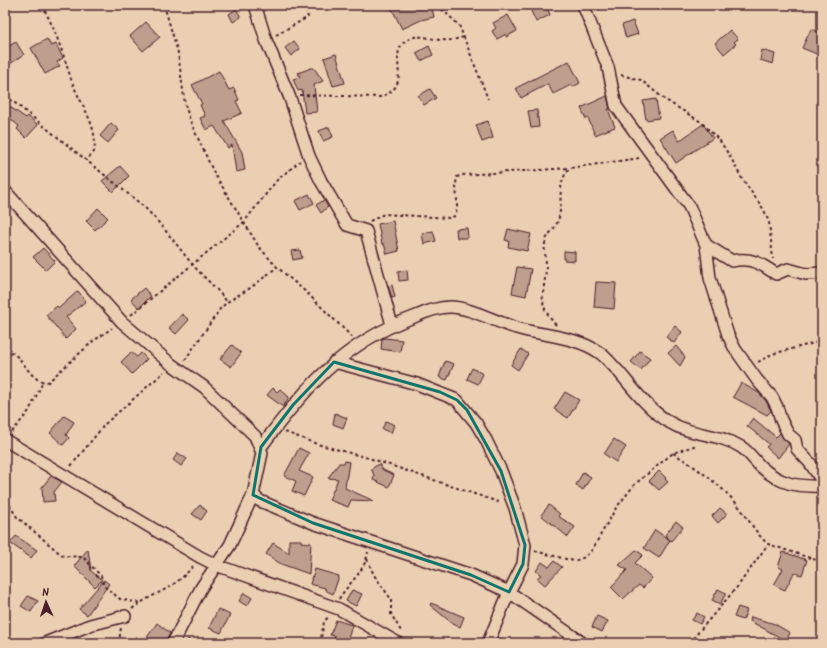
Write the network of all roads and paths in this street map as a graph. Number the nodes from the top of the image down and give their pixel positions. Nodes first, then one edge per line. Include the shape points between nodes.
1 (42, 5) edge
2 (164, 5) edge
3 (255, 5) edge
4 (304, 5) edge
5 (437, 5) edge
6 (583, 5) edge
7 (464, 37) junction
8 (266, 40) junction
9 (608, 67) junction
10 (5, 95) edge
11 (290, 98) junction
12 (488, 98) dead end
13 (309, 156) junction
14 (653, 157) junction
15 (86, 160) junction
16 (570, 168) junction
17 (5, 191) edge
18 (244, 222) junction
19 (358, 227) junction
20 (706, 245) junction
21 (192, 265) junction
22 (277, 268) junction
23 (822, 273) edge
24 (776, 274) junction
25 (227, 302) junction
26 (122, 322) junction
27 (392, 325) junction
28 (557, 326) dead end
29 (822, 341) edge
30 (361, 343) junction
31 (5, 350) edge
32 (334, 362) junction
33 (175, 366) junction
34 (748, 368) junction
35 (43, 382) junction
36 (275, 428) junction
37 (5, 440) edge
38 (699, 444) dead end
39 (261, 447) junction
40 (673, 453) junction
41 (64, 475) junction
42 (822, 480) edge
43 (822, 486) edge
44 (253, 495) junction
45 (6, 500) edge
46 (516, 508) junction
47 (369, 541) junction
48 (768, 544) junction
49 (526, 545) junction
50 (200, 557) junction
51 (367, 559) junction
52 (822, 562) edge
53 (216, 565) junction
54 (508, 592) junction
55 (139, 603) junction
56 (339, 609) junction
57 (125, 616) junction
58 (400, 640) edge
59 (45, 643) edge
60 (118, 643) edge
61 (173, 643) edge
62 (320, 643) edge
63 (488, 643) edge
64 (583, 643) edge
65 (689, 643) edge

1 - 15 path via 61,45 71,80 92,127 95,139 94,152
2 - 18 path via 178,52 190,123 214,173
3 - 8 street
4 - 8 path via 308,17
5 - 7 path via 459,25
6 - 9 street
7 - 11 path via 442,40 422,36 407,41 398,53 399,80 395,89 388,95 374,97 304,94
7 - 12 path
8 - 11 street
9 - 14 street via 616,106
9 - 24 path via 617,74 641,80 664,99 701,122 720,141 764,210 769,222
10 - 15 path
11 - 13 street
13 - 18 path via 290,167 277,180
13 - 19 street via 347,225
14 - 16 path
14 - 20 street via 689,206
15 - 21 path via 142,205 160,223
16 - 19 path via 463,175 457,177 456,182 458,208 455,216 449,218 384,214
16 - 28 path via 561,181 557,224 544,246 546,265 542,301 548,316
17 - 26 street
18 - 21 path
18 - 22 path via 259,247
19 - 27 street via 366,231
20 - 24 street via 732,261 744,258 761,264
20 - 34 street via 710,278 728,335
21 - 25 path via 217,288
21 - 26 path
22 - 25 path
22 - 30 path
23 - 24 street via 806,274 788,269
25 - 33 path via 192,352
26 - 33 street
26 - 35 path via 92,342 56,376 48,382
27 - 30 street
27 - 43 street via 434,310 451,307 518,329 589,346 601,354 643,400 667,421 679,428 719,437 743,448 761,466 790,485
29 - 34 path via 772,354
30 - 32 street
31 - 35 path via 14,353 34,378
32 - 36 street
32 - 46 street via 418,384 457,400 486,440 502,471
33 - 39 street via 204,388 255,436
33 - 41 path via 105,424
34 - 42 street via 772,397 788,434 795,440 797,449
35 - 37 path via 29,411
36 - 39 street
36 - 46 path
37 - 41 street
38 - 40 path
39 - 44 street
40 - 48 path via 702,471 720,488
40 - 49 path via 635,484 616,508 592,550 585,557 574,561 553,557 538,553
41 - 50 street
44 - 47 street via 260,501 313,523
44 - 53 street via 230,545
45 - 55 path via 17,517 63,556 83,557 101,576 104,586 120,599
46 - 49 street
47 - 51 path
47 - 54 street via 471,575
48 - 52 path
48 - 65 path via 738,586
49 - 54 street via 523,564
50 - 53 street
50 - 55 path via 173,586
51 - 56 path via 357,578 340,597
51 - 58 path via 374,575 391,599 392,614
53 - 56 street
53 - 61 street via 201,588
54 - 63 street
54 - 64 street
55 - 57 path
56 - 58 street
56 - 62 path via 324,622
57 - 59 street
57 - 60 path via 120,627

